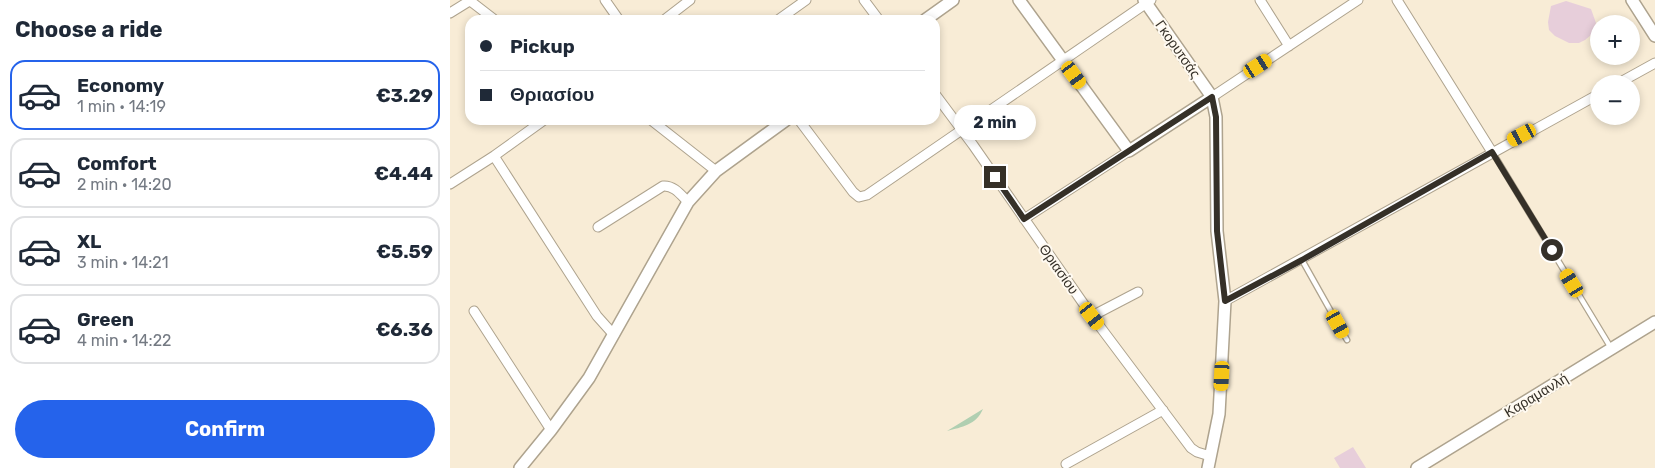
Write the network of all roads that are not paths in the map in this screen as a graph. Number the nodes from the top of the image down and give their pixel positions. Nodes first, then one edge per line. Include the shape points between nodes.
1 (470, 0) edge
2 (605, 0) edge
3 (690, 0) edge
4 (806, 0) edge
5 (864, 0) edge
6 (953, 0) edge
7 (1019, 0) edge
8 (1260, 0) edge
9 (1358, 0) edge
10 (1397, 0) edge
11 (1632, 0) edge
12 (1147, 1) edge
13 (450, 13) edge
14 (489, 15) edge
15 (616, 15) edge
16 (670, 15) edge
17 (785, 15) edge
18 (875, 15) edge
19 (932, 15) edge
20 (1655, 36) edge
21 (1289, 46) junction
22 (1062, 59) junction
23 (1655, 63) edge
24 (1634, 75) edge
25 (1212, 97) junction
26 (1590, 99) edge
27 (940, 101) edge
28 (537, 125) edge
29 (657, 125) edge
30 (779, 125) edge
31 (804, 125) edge
32 (962, 130) junction
33 (1130, 150) junction
34 (1492, 152) junction
35 (494, 156) junction
36 (716, 172) junction
37 (450, 184) edge
38 (688, 202) junction
39 (1024, 219) junction
40 (598, 227) dead end
41 (1302, 260) junction
42 (1138, 292) dead end
43 (1225, 301) junction
44 (474, 310) dead end
45 (1092, 316) junction
46 (1655, 322) edge
47 (614, 335) junction
48 (1347, 340) dead end
49 (1612, 349) junction
50 (1163, 410) junction
51 (551, 430) junction
52 (1209, 462) edge
53 (1066, 464) dead end
54 (520, 468) edge
55 (1417, 468) edge

1 - 13 street
1 - 14 street
2 - 15 street
3 - 16 street
4 - 17 street
5 - 18 street
6 - 19 street
7 - 22 street
8 - 21 street
9 - 21 street
10 - 34 street
11 - 20 street
12 - 22 street
12 - 25 street, Γκορυτσάς
21 - 25 street
22 - 32 street
22 - 33 street
23 - 24 street
25 - 33 street
25 - 43 street via 1216,117 1217,231
26 - 34 street
27 - 32 street, Θριασίου
28 - 35 street
29 - 36 street
30 - 36 street
31 - 32 street via 859,197 867,195
32 - 39 street, Θριασίου
33 - 39 street
34 - 41 street
34 - 49 lane
35 - 37 street
35 - 47 street via 597,316
36 - 38 street
38 - 40 street via 673,188 663,186
38 - 47 street
39 - 45 street, Θριασίου
41 - 43 street
41 - 48 lane
42 - 45 street
43 - 52 street via 1221,394
44 - 51 street
45 - 50 street, Θριασίου
46 - 49 street, Καραμανλή
47 - 51 street via 589,378
49 - 55 street, Καραμανλή
50 - 52 street, Θριασίου via 1191,448
50 - 53 street
51 - 54 street

